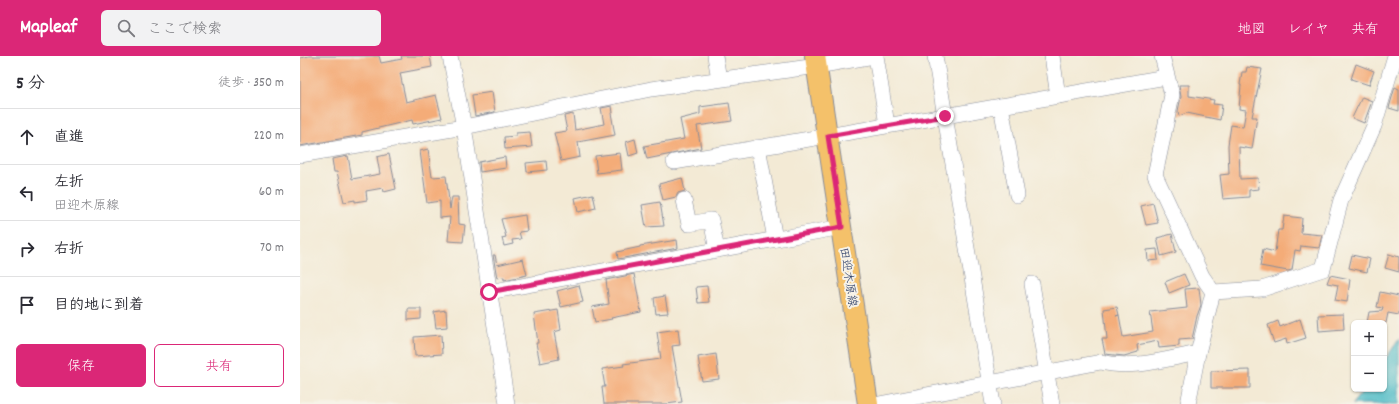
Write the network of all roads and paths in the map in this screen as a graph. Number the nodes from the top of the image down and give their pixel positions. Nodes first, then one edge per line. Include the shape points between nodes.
1 (450, 56) edge
2 (715, 56) edge
3 (875, 56) edge
4 (935, 56) edge
5 (1052, 56) edge
6 (1162, 56) edge
7 (1395, 56) edge
8 (816, 61) edge
9 (1166, 77) junction
10 (719, 80) junction
11 (1058, 96) junction
12 (1001, 106) junction
13 (945, 116) junction
14 (887, 125) junction
15 (464, 126) junction
16 (828, 136) junction
17 (758, 147) junction
18 (300, 155) edge
19 (674, 162) dead end
20 (1017, 195) dead end
21 (684, 200) dead end
22 (842, 227) junction
23 (775, 239) junction
24 (717, 250) junction
25 (1032, 284) dead end
26 (489, 292) junction
27 (1213, 292) junction
28 (1198, 353) junction
29 (1047, 372) junction
30 (990, 383) junction
31 (507, 404) edge
32 (868, 404) edge
33 (879, 404) edge
34 (993, 404) edge
35 (1052, 404) edge
36 (1188, 404) edge

1 - 15 street
2 - 10 street
3 - 8 street
3 - 14 street
4 - 13 street
5 - 11 street
6 - 9 street
7 - 27 street via 1374,126 1341,200 1323,269 1262,289
8 - 10 street
8 - 16 main road, 田迎木原線
9 - 11 street
9 - 27 street via 1172,95 1155,175 1202,276
10 - 15 street via 652,89
11 - 12 street
12 - 13 street
12 - 20 street
13 - 14 street
13 - 30 street
14 - 16 street
15 - 18 street
15 - 26 street
16 - 17 street
16 - 22 main road, 田迎木原線
17 - 19 street
17 - 23 street
21 - 24 street via 689,224 711,220
22 - 23 street
22 - 32 main road, 田迎木原線
23 - 24 street
24 - 26 street
25 - 29 street
26 - 31 street
27 - 28 street
28 - 29 street via 1129,366 1101,362
28 - 36 street
29 - 30 street
29 - 35 street
30 - 33 street
30 - 34 street

